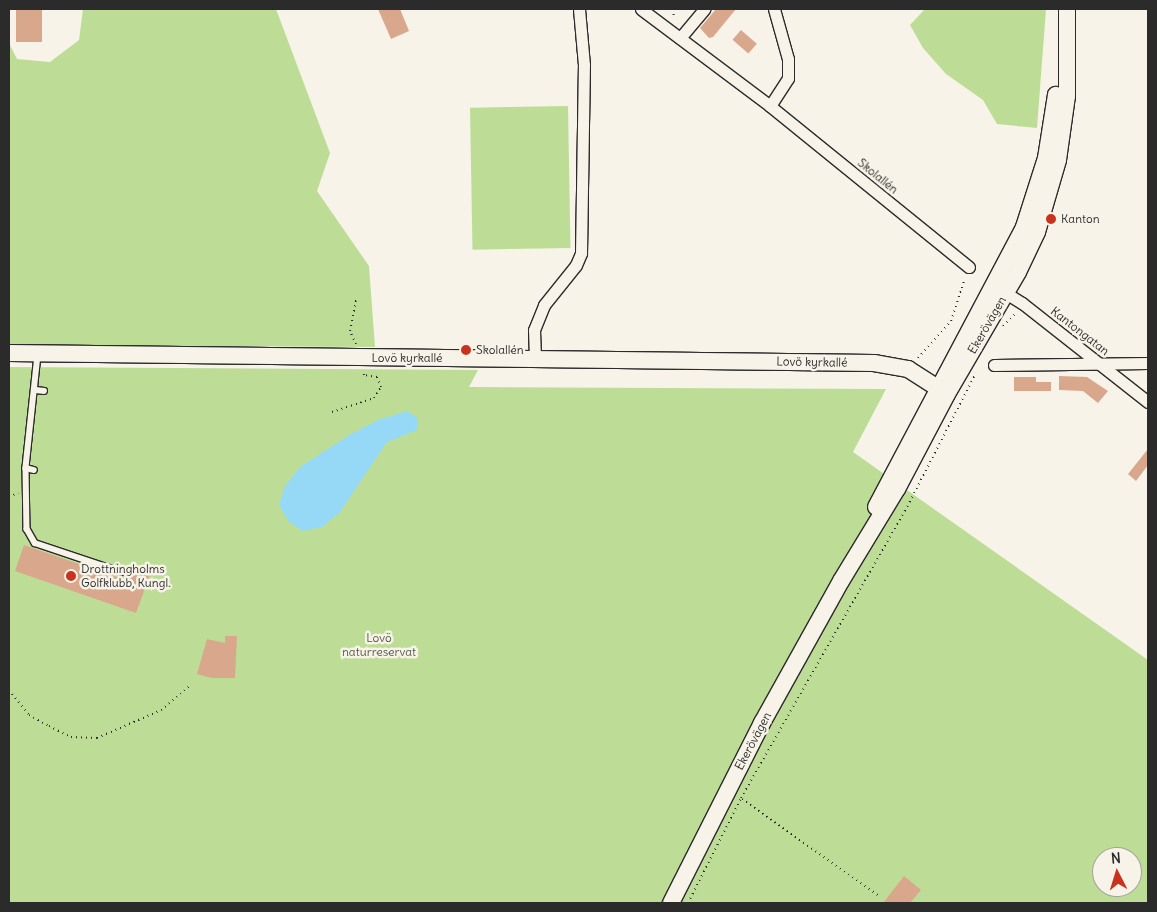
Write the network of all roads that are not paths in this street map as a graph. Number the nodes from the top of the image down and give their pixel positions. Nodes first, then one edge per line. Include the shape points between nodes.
1 (579, 9) edge
2 (641, 9) edge
3 (704, 9) edge
4 (774, 9) edge
5 (1067, 9) edge
6 (680, 38) junction
7 (770, 106) junction
8 (969, 267) road end
9 (999, 289) junction
10 (9, 353) edge
11 (38, 353) junction
12 (535, 358) junction
13 (1098, 362) junction
14 (1148, 362) edge
15 (994, 365) dead end
16 (36, 390) junction
17 (44, 391) dead end
18 (942, 391) junction
19 (1148, 402) edge
20 (26, 468) junction
21 (34, 470) dead end
22 (121, 572) dead end
23 (671, 903) edge

1 - 12 street via 584,65 581,253 576,265 544,305 534,330
2 - 6 street, Skolallén
3 - 6 street
4 - 7 street via 788,59 788,78
5 - 9 main road, Ekerövägen via 1066,47 1046,158
6 - 7 street, Skolallén
7 - 8 street, Skolallén
9 - 13 street, Kantongatan
9 - 18 main road, Ekerövägen
10 - 11 main road, Lovö kyrkallé
11 - 12 main road, Lovö kyrkallé
11 - 16 lane
12 - 18 main road, Lovö kyrkallé via 874,363 908,369
13 - 14 street
13 - 15 street
13 - 19 street, Kantongatan
16 - 17 lane
16 - 20 lane
18 - 23 main road, Ekerövägen via 897,490 841,581 734,794
20 - 21 lane
20 - 22 lane via 27,529 35,543

